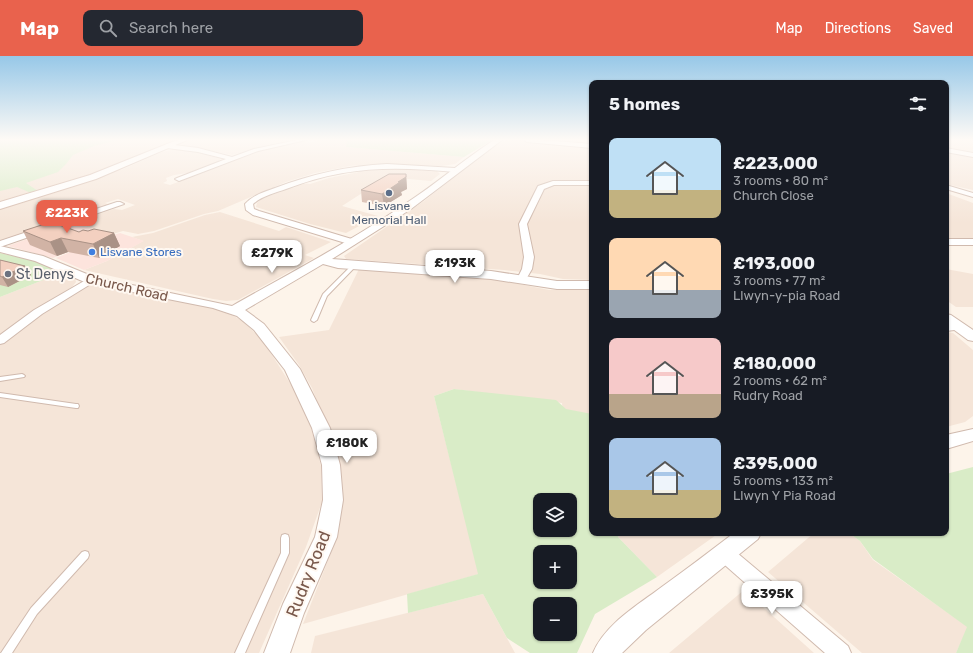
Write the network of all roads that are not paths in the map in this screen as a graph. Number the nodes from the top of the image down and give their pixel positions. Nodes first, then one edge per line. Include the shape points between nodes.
1 (114, 168) edge
2 (209, 168) edge
3 (357, 168) edge
4 (414, 168) edge
5 (458, 168) edge
6 (455, 170) junction
7 (179, 179) dead end
8 (589, 183) edge
9 (949, 188) edge
10 (973, 196) edge
11 (120, 204) dead end
12 (0, 206) edge
13 (352, 242) junction
14 (949, 242) edge
15 (973, 242) edge
16 (0, 244) edge
17 (0, 249) edge
18 (321, 260) junction
19 (355, 265) junction
20 (522, 279) junction
21 (91, 280) junction
22 (589, 285) edge
23 (234, 310) junction
24 (314, 320) dead end
25 (953, 327) edge
26 (973, 337) edge
27 (0, 341) edge
28 (22, 376) dead end
29 (0, 379) edge
30 (0, 395) edge
31 (76, 406) dead end
32 (973, 435) edge
33 (949, 441) edge
34 (746, 536) edge
35 (285, 538) dead end
36 (724, 553) junction
37 (85, 555) dead end
38 (6, 653) edge
39 (240, 653) edge
40 (277, 653) edge
41 (606, 653) edge
42 (841, 653) edge

1 - 12 main road via 82,181
2 - 7 street
3 - 13 street via 317,175 256,198 249,204 250,210 256,213
4 - 6 street
5 - 6 street
6 - 13 street via 410,206
8 - 20 street via 553,182 541,188 523,224 529,257
9 - 10 street
11 - 16 street
13 - 18 street
14 - 15 street
17 - 21 street, Church Road via 39,258
18 - 19 street
18 - 23 street
19 - 20 street
19 - 24 lane via 325,295
20 - 22 street via 557,285
21 - 23 street, Church Road
21 - 27 street via 38,312
23 - 40 street, Rudry Road via 249,317 259,327 292,369 321,428 331,465 333,500 326,537 292,612
25 - 26 street
28 - 29 lane
30 - 31 lane
32 - 33 street
34 - 36 street
35 - 39 lane via 285,553
36 - 41 street via 637,621
36 - 42 street
37 - 38 lane via 34,611

